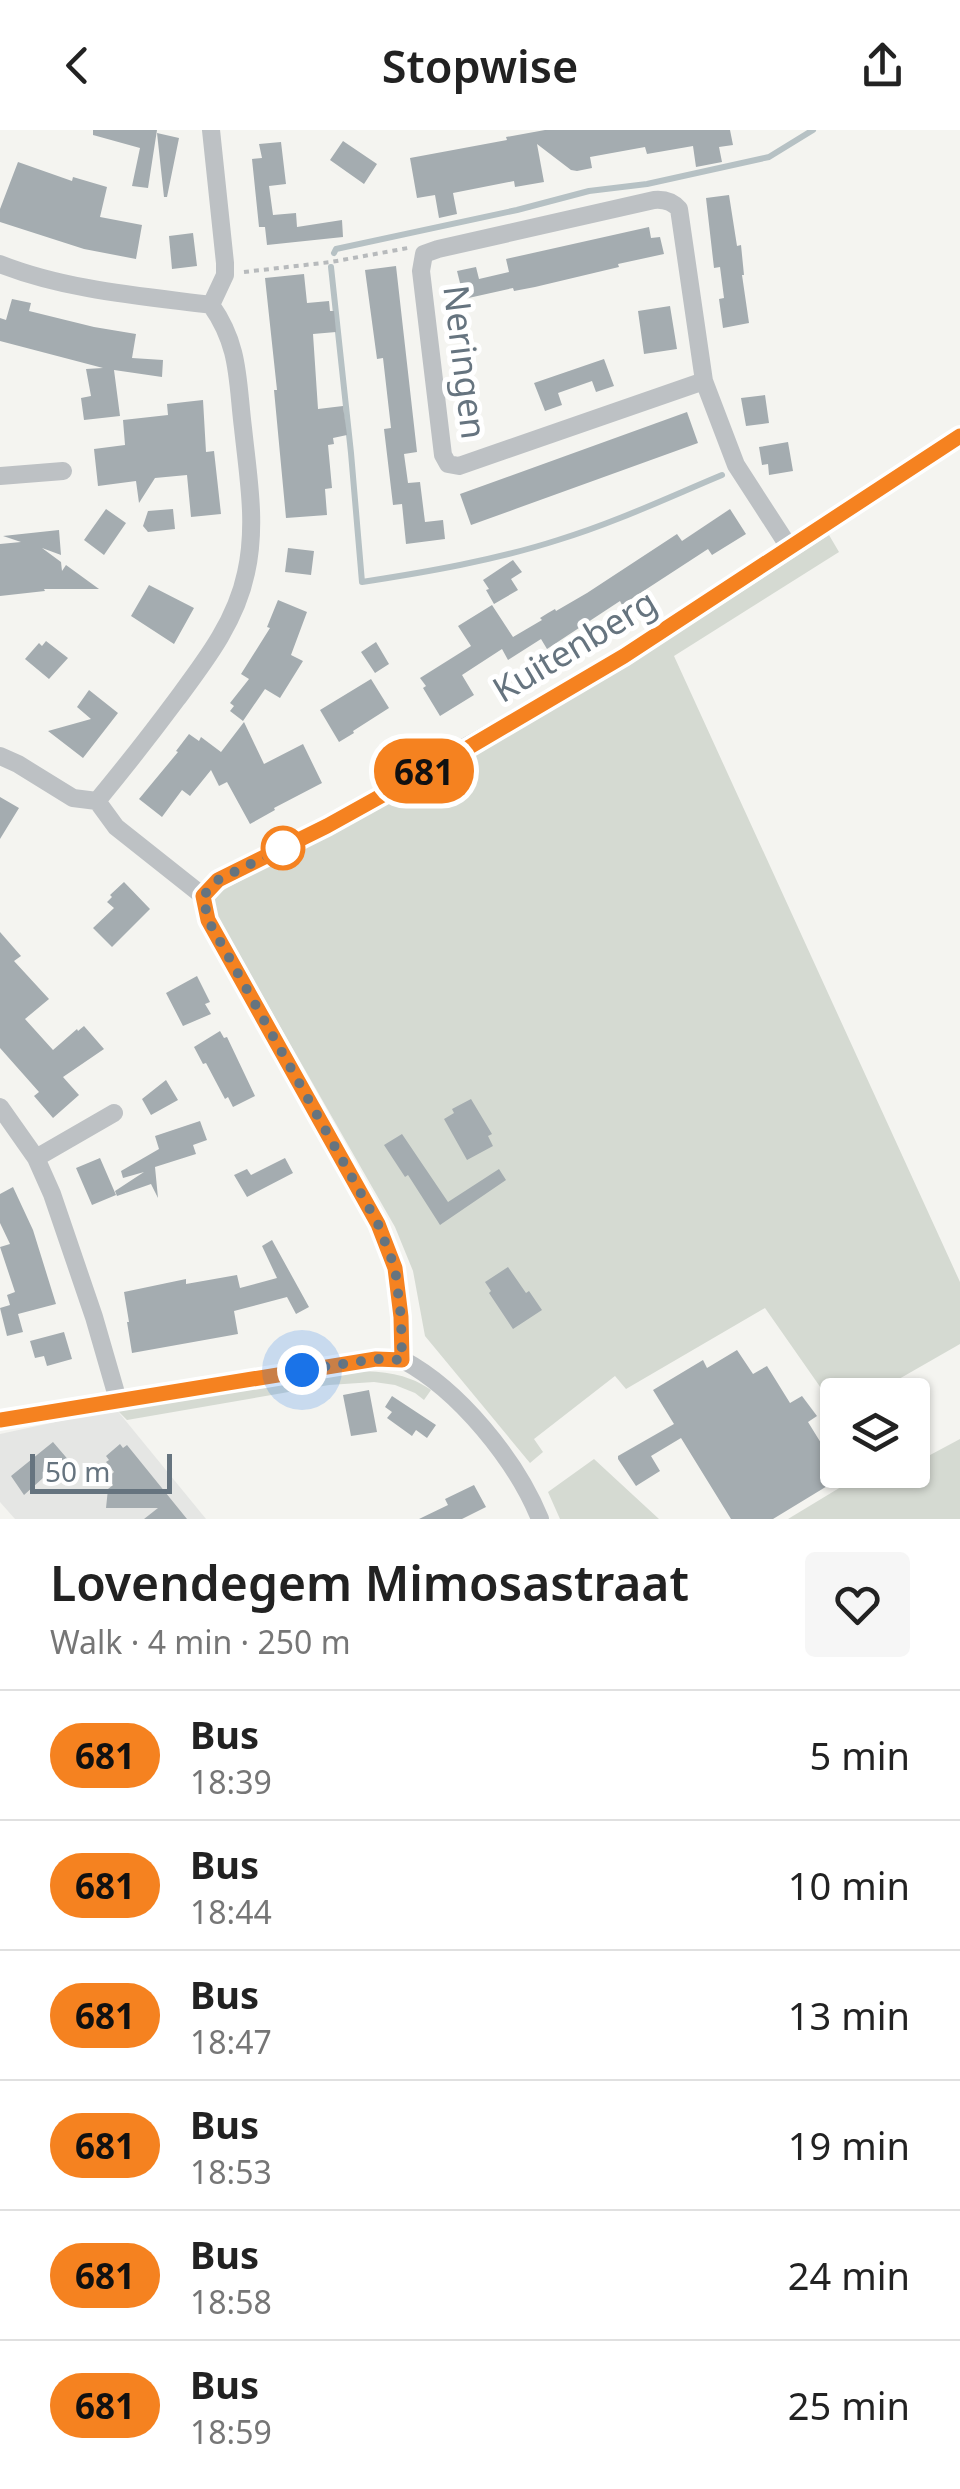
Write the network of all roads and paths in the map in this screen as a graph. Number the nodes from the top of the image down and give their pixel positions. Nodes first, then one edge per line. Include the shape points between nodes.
1 (212, 130) edge
2 (424, 254) junction
3 (0, 264) edge
4 (225, 274) junction
5 (211, 305) junction
6 (704, 381) junction
7 (960, 436) edge
8 (62, 471) dead end
9 (0, 476) edge
10 (788, 547) junction
11 (0, 756) edge
12 (96, 801) junction
13 (203, 896) junction
14 (0, 1106) edge
15 (114, 1114) dead end
16 (36, 1158) junction
17 (402, 1360) junction
18 (118, 1400) junction
19 (0, 1420) edge
20 (540, 1519) edge

1 - 4 street
2 - 4 path via 405,247
2 - 6 street, Neringen via 669,201 679,209
2 - 6 street, Neringen via 448,464 459,466
3 - 5 street via 111,292
4 - 5 street
5 - 12 street via 233,346 251,522 247,571 228,624 202,666
6 - 10 street, Neringen via 736,465
7 - 10 street, Kuitenberg
8 - 9 street
10 - 13 street, Kuitenberg via 624,656 343,817 218,880
11 - 12 street via 73,798
12 - 13 street via 116,827
13 - 17 street via 208,920 378,1224 395,1268
14 - 16 street
15 - 16 street
16 - 18 street via 62,1218
17 - 18 street
17 - 20 street via 488,1434
18 - 19 street

